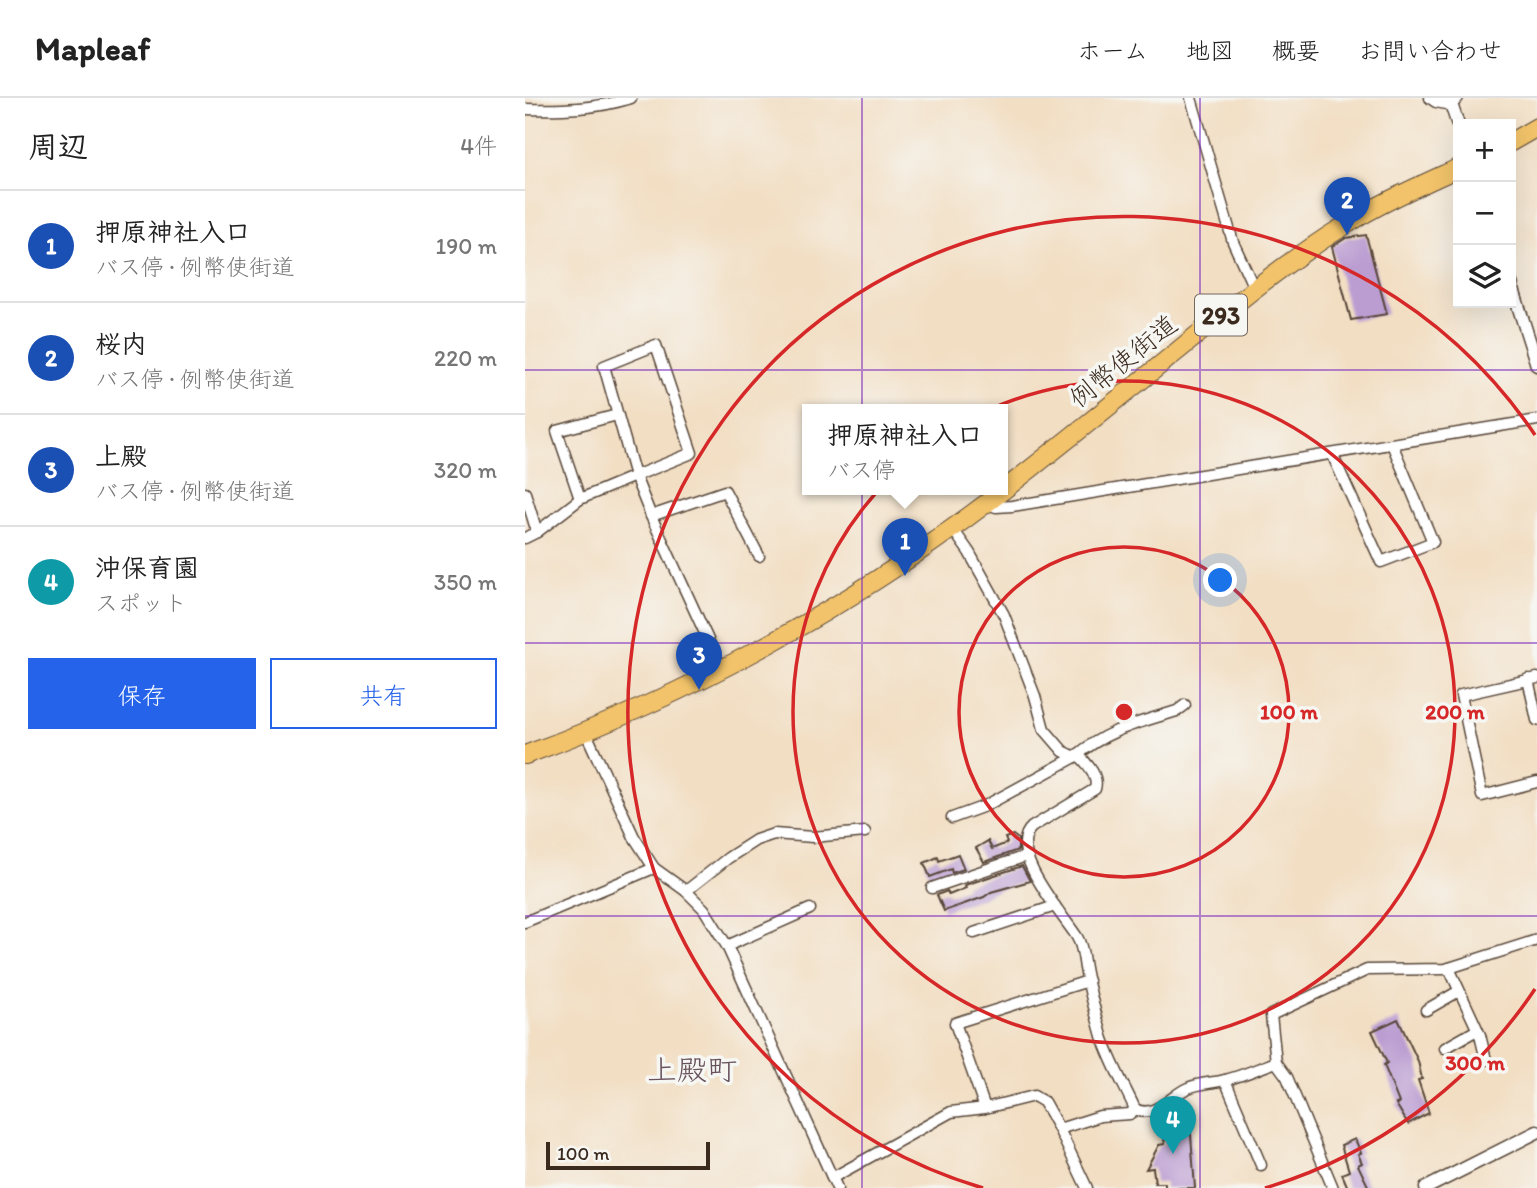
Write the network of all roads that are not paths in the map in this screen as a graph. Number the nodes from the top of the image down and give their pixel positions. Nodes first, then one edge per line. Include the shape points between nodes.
1 (631, 98) edge
2 (1191, 98) edge
3 (1430, 98) edge
4 (1453, 100) edge
5 (525, 109) edge
6 (1457, 119) edge
7 (1537, 127) edge
8 (1516, 139) edge
9 (1453, 170) edge
10 (1254, 288) junction
11 (1516, 299) edge
12 (1537, 365) edge
13 (617, 415) junction
14 (1537, 420) edge
15 (1392, 444) junction
16 (1332, 454) junction
17 (635, 476) junction
18 (1008, 485) edge
19 (525, 493) edge
20 (996, 495) edge
21 (580, 499) junction
22 (986, 503) junction
23 (651, 516) junction
24 (952, 528) junction
25 (537, 532) junction
26 (525, 538) edge
27 (759, 556) dead end
28 (721, 668) junction
29 (1532, 679) edge
30 (1185, 705) dead end
31 (1537, 720) edge
32 (586, 733) junction
33 (525, 755) edge
34 (1077, 755) junction
35 (1537, 782) edge
36 (952, 818) dead end
37 (865, 832) dead end
38 (1027, 856) junction
39 (654, 868) junction
40 (932, 888) dead end
41 (686, 891) junction
42 (1055, 906) junction
43 (810, 909) dead end
44 (525, 922) edge
45 (974, 933) dead end
46 (1537, 940) edge
47 (727, 946) junction
48 (1448, 968) junction
49 (1088, 981) junction
50 (1459, 991) junction
51 (1426, 1010) dead end
52 (1477, 1030) junction
53 (1445, 1048) dead end
54 (1486, 1060) dead end
55 (1276, 1062) junction
56 (1226, 1080) junction
57 (985, 1108) junction
58 (1135, 1109) junction
59 (1059, 1129) junction
60 (1537, 1132) edge
61 (1261, 1165) dead end
62 (834, 1183) edge
63 (1087, 1188) edge
64 (1333, 1188) edge
65 (1426, 1188) edge

1 - 5 street via 584,109
2 - 10 street via 1233,242
3 - 4 street
4 - 6 street
7 - 8 highway
9 - 10 highway, 例幣使街道 / 293 via 1345,225
10 - 18 highway, 例幣使街道 / 293
11 - 12 street
13 - 17 street
13 - 17 street via 604,366 656,345 692,453
13 - 21 street via 557,432
14 - 15 street
15 - 16 street
15 - 16 street via 1433,542 1381,562
16 - 22 street via 1012,506
17 - 21 street
17 - 23 street
19 - 25 street
20 - 22 highway, 例幣使街道 / 293
21 - 25 street
22 - 24 highway, 例幣使街道 / 293
23 - 27 street via 725,491
23 - 28 street
24 - 28 highway, 例幣使街道 / 293 via 858,592
24 - 34 street via 1004,615 1044,729 1063,751
25 - 26 street
28 - 32 highway, 例幣使街道 / 293
29 - 31 street
29 - 35 street via 1461,695 1482,796
30 - 34 street via 1112,731
32 - 33 highway, 例幣使街道 / 293
32 - 39 street via 634,837
34 - 36 street via 985,806
34 - 38 street via 1095,776 1095,789 1028,830 1024,838
37 - 41 street via 813,837 774,834 756,840
38 - 40 street
38 - 42 street
39 - 41 street
39 - 44 street
41 - 47 street via 704,909
42 - 45 street
42 - 49 street via 1079,940
43 - 47 street
46 - 48 street
47 - 62 street
48 - 50 street
48 - 55 street via 1367,970 1271,1015
49 - 57 street via 955,1023
49 - 58 street via 1103,1039
50 - 51 street
50 - 52 street
52 - 53 street
52 - 54 street
55 - 56 street
55 - 64 street via 1287,1077
56 - 58 street via 1188,1087 1149,1110
56 - 61 street
57 - 59 street via 1034,1096 1044,1102
57 - 62 street via 951,1112
58 - 59 street via 1130,1114 1100,1116
59 - 63 street
60 - 65 street

